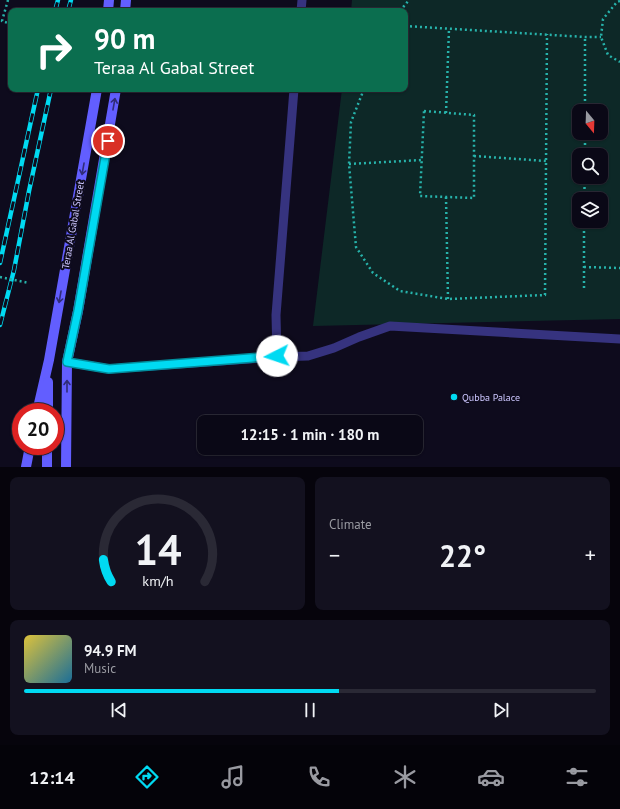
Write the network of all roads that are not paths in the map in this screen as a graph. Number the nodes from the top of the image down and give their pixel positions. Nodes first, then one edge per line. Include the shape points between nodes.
1 (96, 92) edge
2 (115, 92) edge
3 (294, 92) edge
4 (620, 339) edge
5 (277, 356) junction
6 (49, 360) junction
7 (67, 362) junction
8 (39, 403) edge
9 (48, 403) edge
10 (28, 455) edge
11 (47, 455) edge
12 (26, 467) edge
13 (47, 467) edge
14 (66, 467) edge

1 -> 6 main road, Teraa Al Gabal Street
7 -> 2 main road, Teraa Al Gabal Street
3 - 5 lane via 276,315
4 - 5 lane via 390,326 308,356
5 - 7 lane via 109,369
6 - 8 main road, Teraa Al Gabal Street
6 - 9 main road, Teraa Al Gabal Street
14 -> 7 main road, Teraa Al Gabal Street
10 - 12 main road
11 - 13 main road

